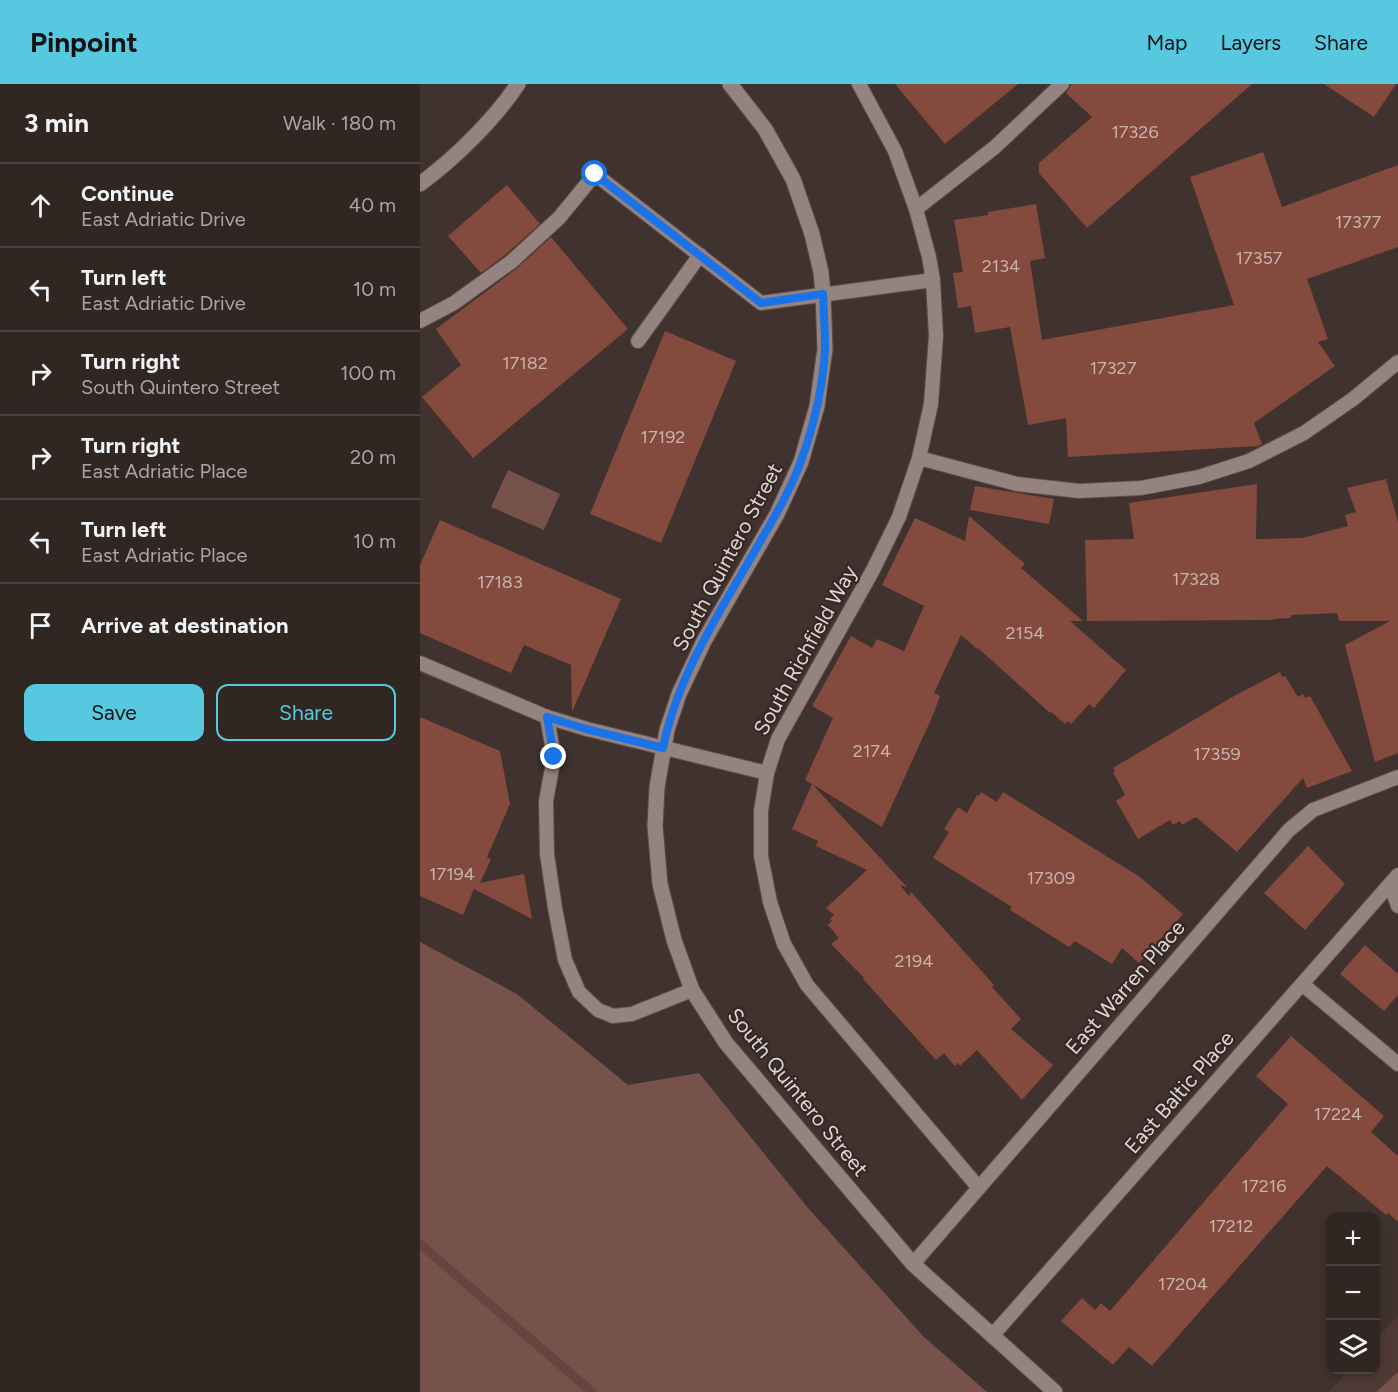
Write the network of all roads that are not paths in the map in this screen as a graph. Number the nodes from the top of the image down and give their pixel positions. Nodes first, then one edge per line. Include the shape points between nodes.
1 (518, 84) edge
2 (730, 84) edge
3 (860, 84) edge
4 (1062, 84) edge
5 (420, 184) edge
6 (916, 209) junction
7 (700, 255) junction
8 (933, 280) junction
9 (823, 294) junction
10 (420, 321) edge
11 (638, 341) dead end
12 (1398, 362) edge
13 (919, 458) junction
14 (420, 663) edge
15 (547, 717) junction
16 (663, 748) junction
17 (767, 773) junction
18 (1398, 777) edge
19 (1394, 880) edge
20 (1398, 906) edge
21 (1302, 984) junction
22 (692, 990) junction
23 (1398, 1064) edge
24 (979, 1188) junction
25 (913, 1264) junction
26 (992, 1336) junction
27 (1055, 1392) edge

1 - 5 street via 484,127
2 - 9 street, South Quintero Street via 765,129 793,180 812,234
3 - 6 lane, South Richfield Way via 895,151
4 - 6 lane via 996,147
6 - 8 lane, South Richfield Way
7 - 9 lane via 761,303
7 - 10 lane via 595,174 559,218 511,262 454,303
7 - 11 lane
8 - 9 lane
8 - 13 lane, South Richfield Way via 936,336 931,404
9 - 16 street, South Quintero Street via 825,349 817,406 801,462 777,514 704,641 679,694
12 - 13 lane via 1304,433 1249,461 1199,477 1141,488 1079,491 1017,484
13 - 17 lane, South Richfield Way via 899,517 778,739
14 - 15 lane
15 - 16 lane
15 - 22 lane via 554,757 546,801 547,854 565,960 579,992 598,1010 613,1016 632,1014
16 - 17 lane
16 - 22 street, South Quintero Street via 655,826 660,884
17 - 24 lane, South Richfield Way via 761,811 761,856 784,944 807,985
18 - 24 lane, East Warren Place via 1313,810 1288,830
19 - 20 lane
19 - 21 lane, East Baltic Place
21 - 23 lane
21 - 26 lane, East Baltic Place
22 - 25 street, South Quintero Street via 726,1043
24 - 25 lane, East Warren Place
25 - 26 street, South Quintero Street
26 - 27 street, South Quintero Street

